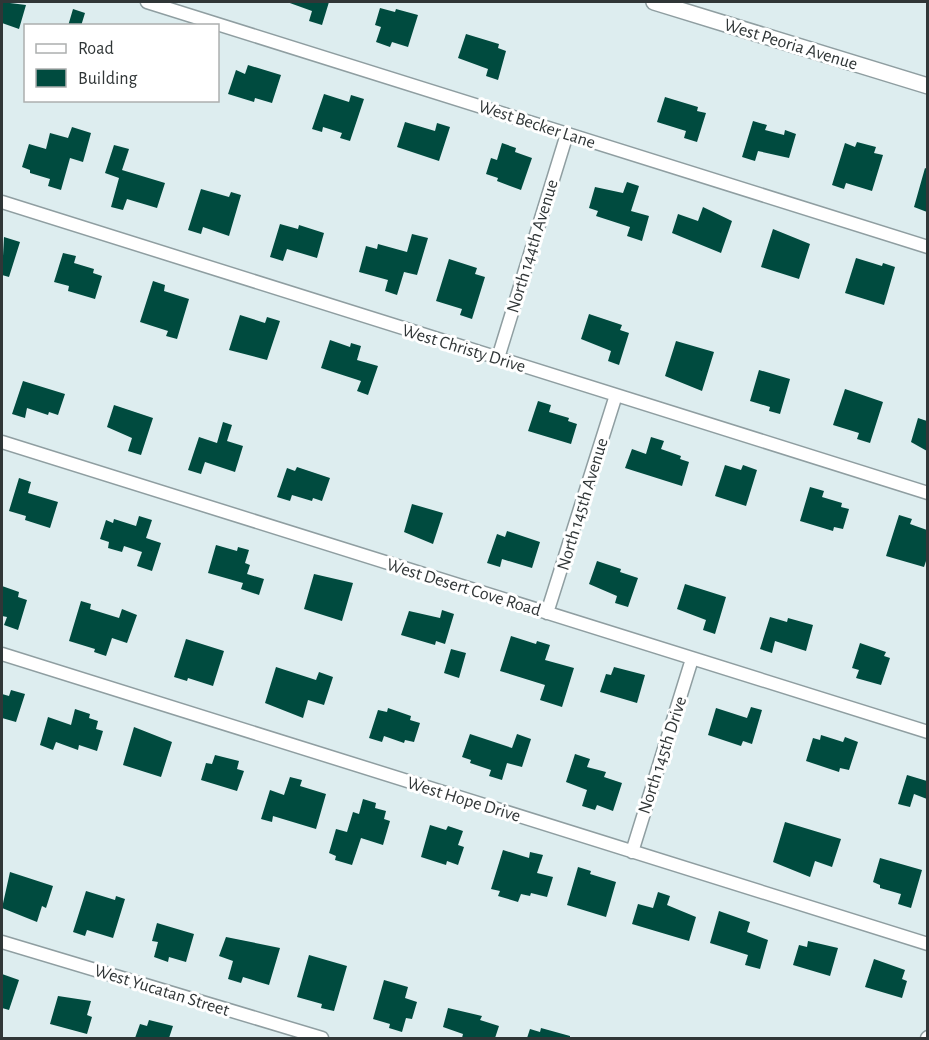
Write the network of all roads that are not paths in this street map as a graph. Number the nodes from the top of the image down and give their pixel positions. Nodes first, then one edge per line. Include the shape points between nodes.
1 (147, 2) edge
2 (654, 2) edge
3 (217, 24) edge
4 (219, 25) edge
5 (927, 86) edge
6 (567, 134) junction
7 (2, 202) edge
8 (927, 247) edge
9 (498, 358) junction
10 (616, 394) junction
11 (2, 442) edge
12 (927, 493) edge
13 (547, 613) junction
14 (2, 654) edge
15 (692, 658) junction
16 (927, 732) edge
17 (632, 852) junction
18 (2, 942) edge
19 (927, 944) edge
20 (322, 1038) edge

1 - 3 street, West Becker Lane
2 - 5 main road, West Peoria Avenue
4 - 6 street, West Becker Lane
6 - 8 street, West Becker Lane
6 - 9 street, North 144th Avenue
7 - 9 street, West Christy Drive
9 - 10 street, West Christy Drive
10 - 12 street, West Christy Drive
10 - 13 street, North 145th Avenue
11 - 13 street, West Desert Cove Road
13 - 15 street, West Desert Cove Road
14 - 17 street, West Hope Drive
15 - 16 street, West Desert Cove Road
15 - 17 street, North 145th Drive
17 - 19 street, West Hope Drive
18 - 20 street, West Yucatan Street

